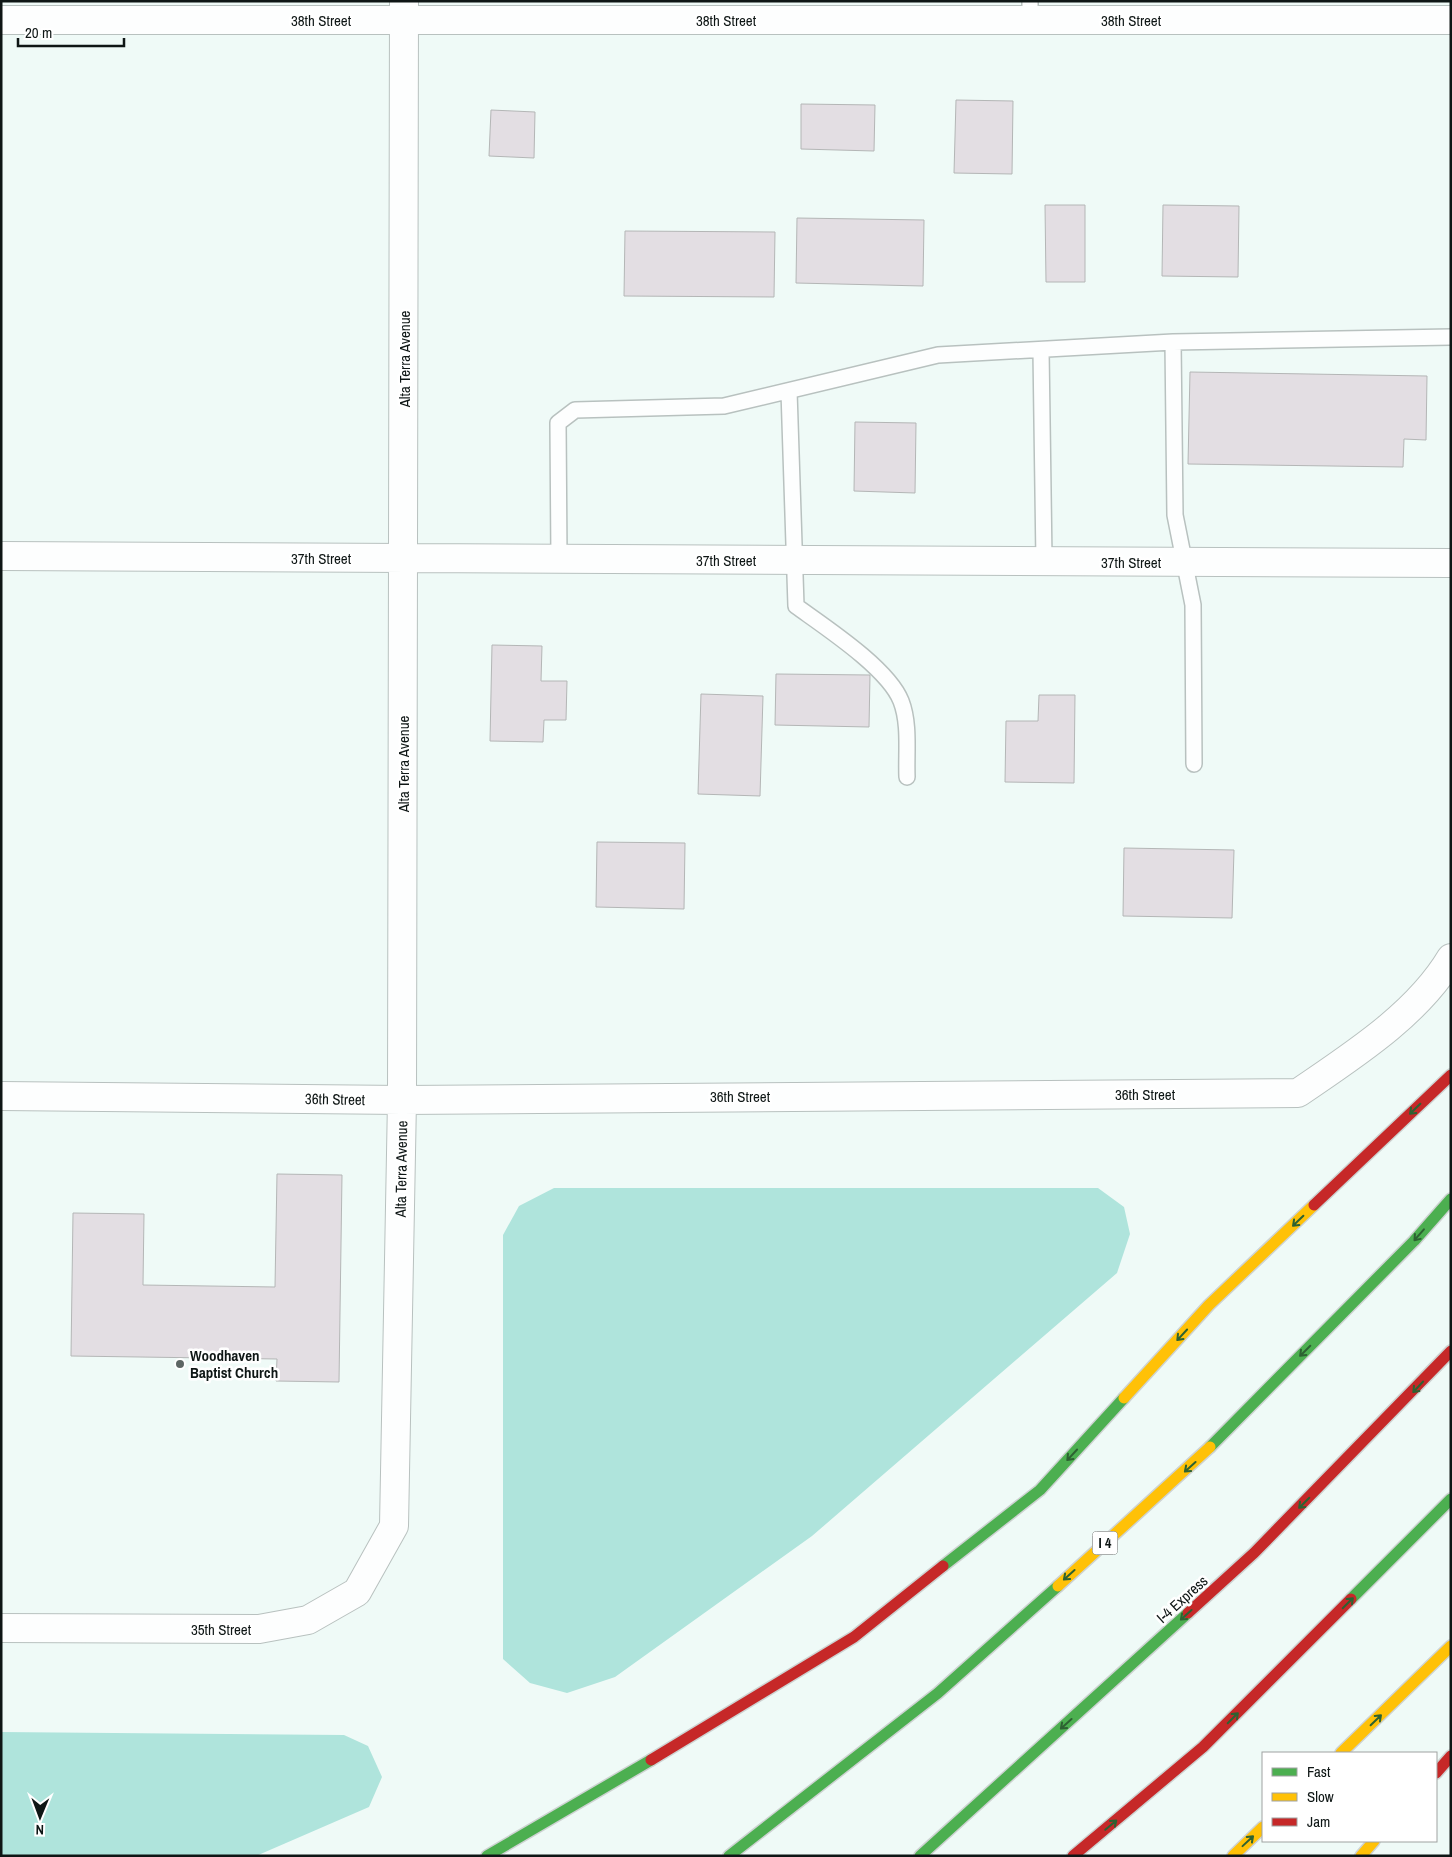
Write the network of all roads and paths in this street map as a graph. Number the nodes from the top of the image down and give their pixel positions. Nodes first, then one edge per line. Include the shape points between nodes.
1 (1030, 10) edge
2 (404, 11) edge
3 (1, 20) edge
4 (1451, 20) edge
5 (1451, 337) edge
6 (1173, 342) junction
7 (1040, 350) junction
8 (789, 391) junction
9 (1, 556) edge
10 (404, 558) junction
11 (559, 559) junction
12 (795, 560) junction
13 (1044, 562) junction
14 (1185, 562) junction
15 (1451, 563) edge
16 (1194, 764) dead end
17 (907, 777) dead end
18 (1444, 968) edge
19 (1451, 1075) edge
20 (1, 1096) edge
21 (402, 1100) junction
22 (1451, 1199) edge
23 (1451, 1351) edge
24 (1451, 1500) edge
25 (394, 1526) joint
26 (1, 1628) edge
27 (1451, 1646) edge
28 (1342, 1752) edge
29 (1451, 1756) edge
30 (1437, 1771) edge
31 (1262, 1828) edge
32 (1373, 1842) edge
33 (487, 1856) edge
34 (729, 1856) edge
35 (920, 1856) edge
36 (1073, 1856) edge
37 (1233, 1856) edge
38 (1360, 1856) edge

1 - 2 street, 38th Street
1 - 4 street, 38th Street
2 - 3 street, 38th Street
2 - 10 street, Alta Terra Avenue
5 - 6 lane
6 - 7 lane
6 - 14 lane via 1175,515
7 - 8 lane via 938,355
7 - 13 lane
8 - 11 lane via 724,406 574,410 558,423
8 - 12 lane
9 - 10 street, 37th Street
10 - 11 street, 37th Street
10 - 21 street, Alta Terra Avenue
11 - 12 street, 37th Street
12 - 13 street, 37th Street
12 - 17 lane via 796,606 854,650 888,681 900,700 906,720
13 - 14 street, 37th Street
14 - 15 street, 37th Street
14 - 16 lane via 1194,605
18 - 21 street, 36th Street via 1370,1044 1298,1093
19 -> 33 highway via 1209,1306 1040,1490 854,1637
20 - 21 street, 36th Street
21 - 25 street, Alta Terra Avenue
22 -> 34 highway, I 4 via 1414,1241 1197,1461 938,1692
23 -> 35 highway, I-4 Express via 1254,1554
36 -> 24 highway via 1203,1747
25 - 26 street, 35th Street via 357,1592 308,1620 259,1629
28 -> 27 highway
29 - 30 highway
37 -> 31 highway
32 - 38 highway

